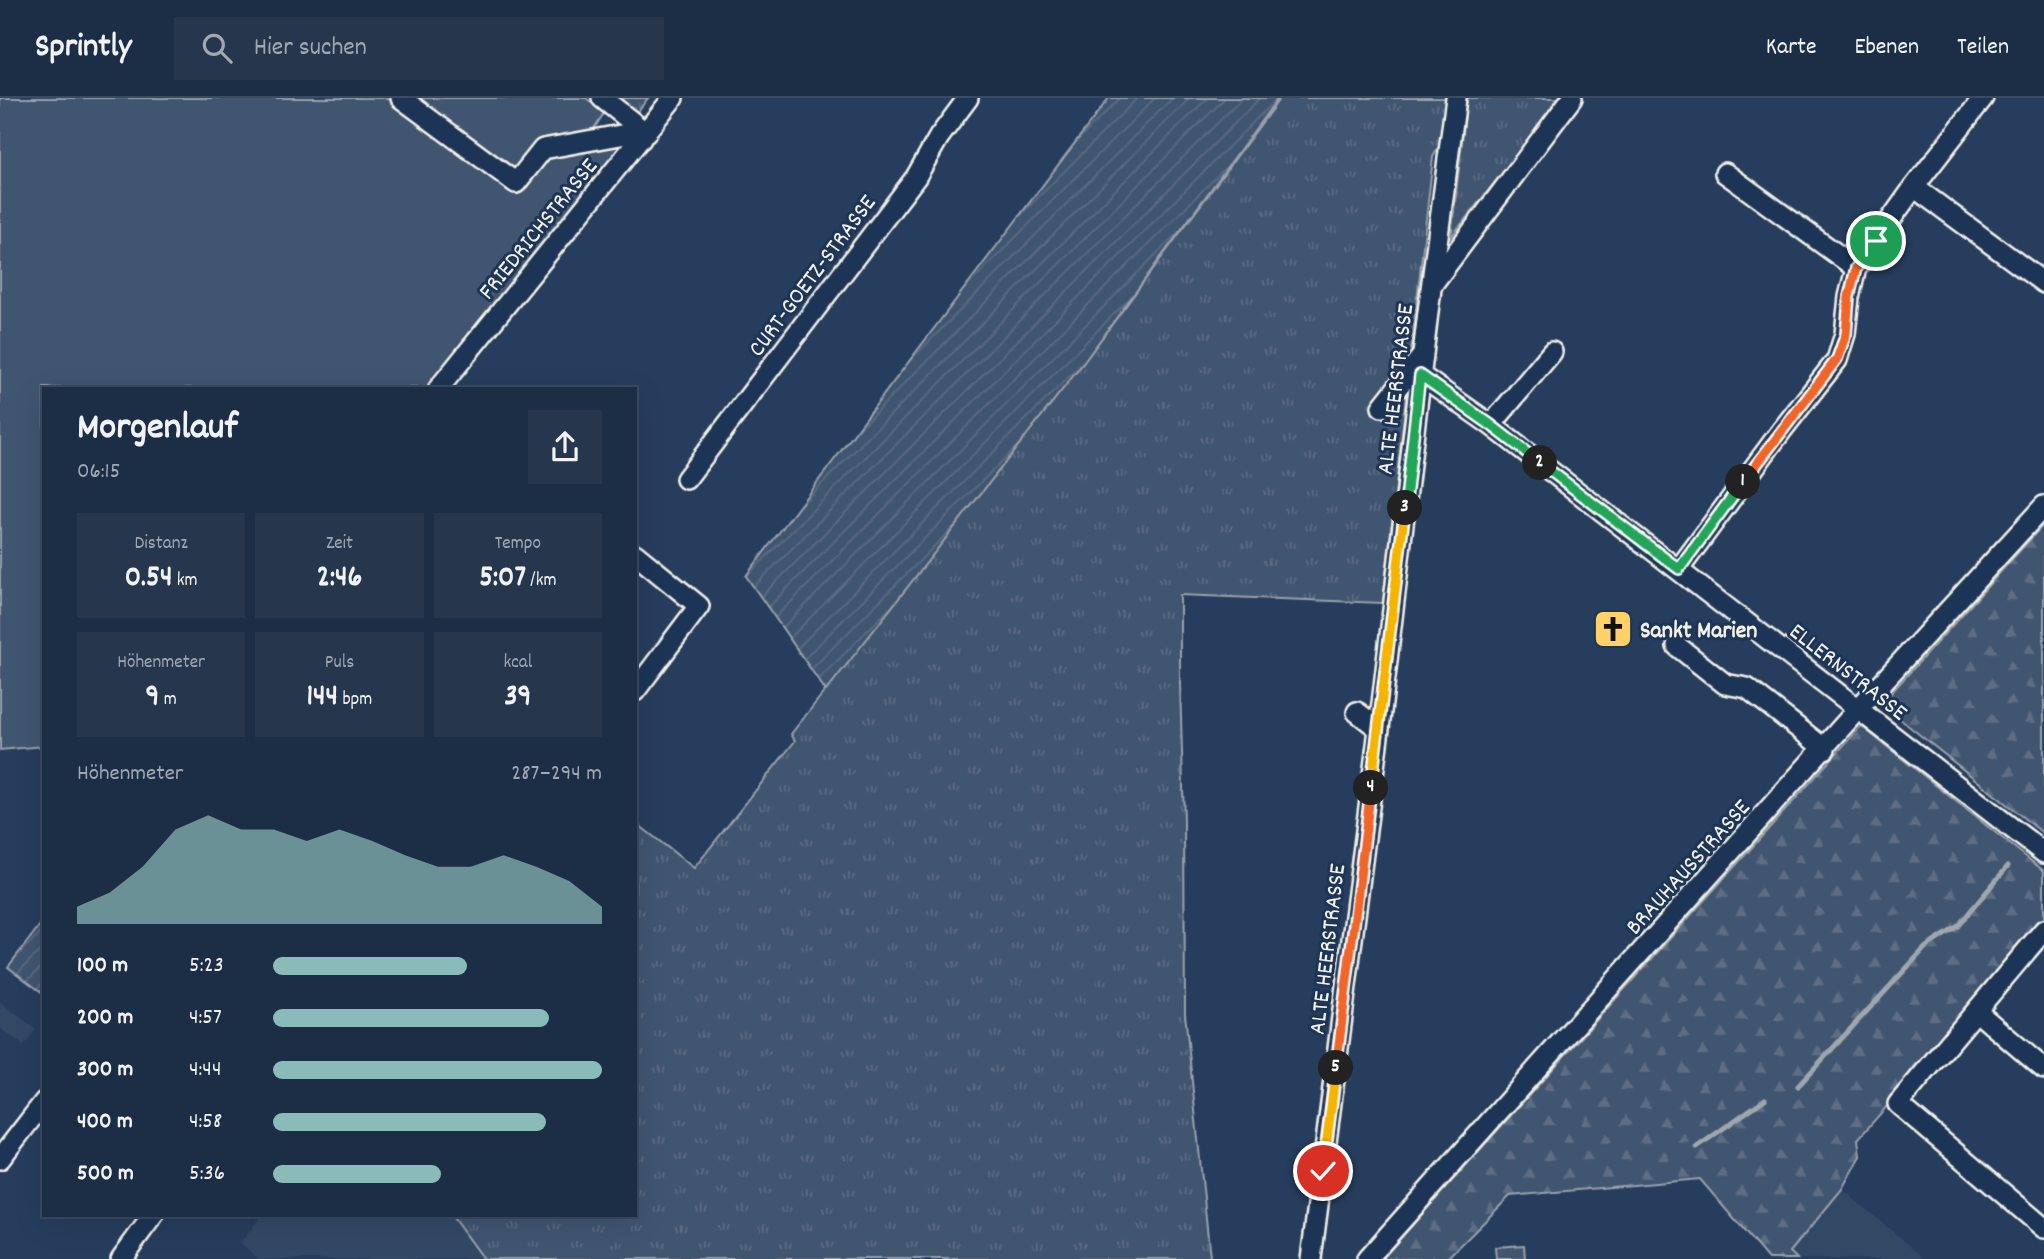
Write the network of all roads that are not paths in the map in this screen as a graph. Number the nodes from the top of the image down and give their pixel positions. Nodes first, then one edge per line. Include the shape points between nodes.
1 (401, 98) edge
2 (602, 98) edge
3 (968, 98) edge
4 (1456, 98) edge
5 (1572, 98) edge
6 (1983, 98) edge
7 (671, 99) edge
8 (643, 136) junction
9 (1725, 173) dead end
10 (1914, 187) junction
11 (1856, 268) junction
12 (1432, 283) junction
13 (2044, 283) edge
14 (1552, 352) dead end
15 (1423, 355) junction
16 (1420, 375) junction
17 (440, 387) edge
18 (1382, 407) dead end
19 (1491, 425) junction
20 (686, 479) dead end
21 (2044, 506) edge
22 (637, 556) edge
23 (1679, 569) junction
24 (1677, 646) dead end
25 (642, 669) edge
26 (1858, 709) junction
27 (1357, 712) dead end
28 (1379, 729) junction
29 (1825, 749) junction
30 (2044, 853) edge
31 (2044, 930) edge
32 (1976, 1012) junction
33 (2044, 1069) edge
34 (42, 1105) edge
35 (0, 1159) edge
36 (152, 1217) edge
37 (2044, 1228) edge
38 (121, 1259) edge
39 (1311, 1259) edge
40 (1367, 1259) edge

1 - 8 street via 516,183 543,149 626,134
2 - 8 street
3 - 20 street, CURT-GOETZ-STRASSE via 916,177
4 - 12 street, ALTE HEERSTRASSE
5 - 12 street
6 - 10 street
7 - 8 street, FRIEDRICHSTRASSE
8 - 17 street, FRIEDRICHSTRASSE
9 - 11 street
10 - 11 street
10 - 13 street
11 - 23 street via 1846,334 1837,359
12 - 15 street, ALTE HEERSTRASSE
14 - 19 street
15 - 16 street, ALTE HEERSTRASSE
15 - 18 street
16 - 19 street, ELLERNSTRASSE
16 - 28 street, ALTE HEERSTRASSE
19 - 23 street, ELLERNSTRASSE
21 - 26 street, BRAUHAUSSTRASSE
22 - 25 street via 699,606
23 - 26 street, ELLERNSTRASSE
24 - 29 street via 1725,684 1747,688
26 - 29 street, BRAUHAUSSTRASSE
26 - 30 street, ELLERNSTRASSE
27 - 28 street
28 - 39 street, ALTE HEERSTRASSE
29 - 40 street, BRAUHAUSSTRASSE
31 - 32 street
32 - 33 street
32 - 37 street via 1898,1104
34 - 35 street
36 - 38 street

